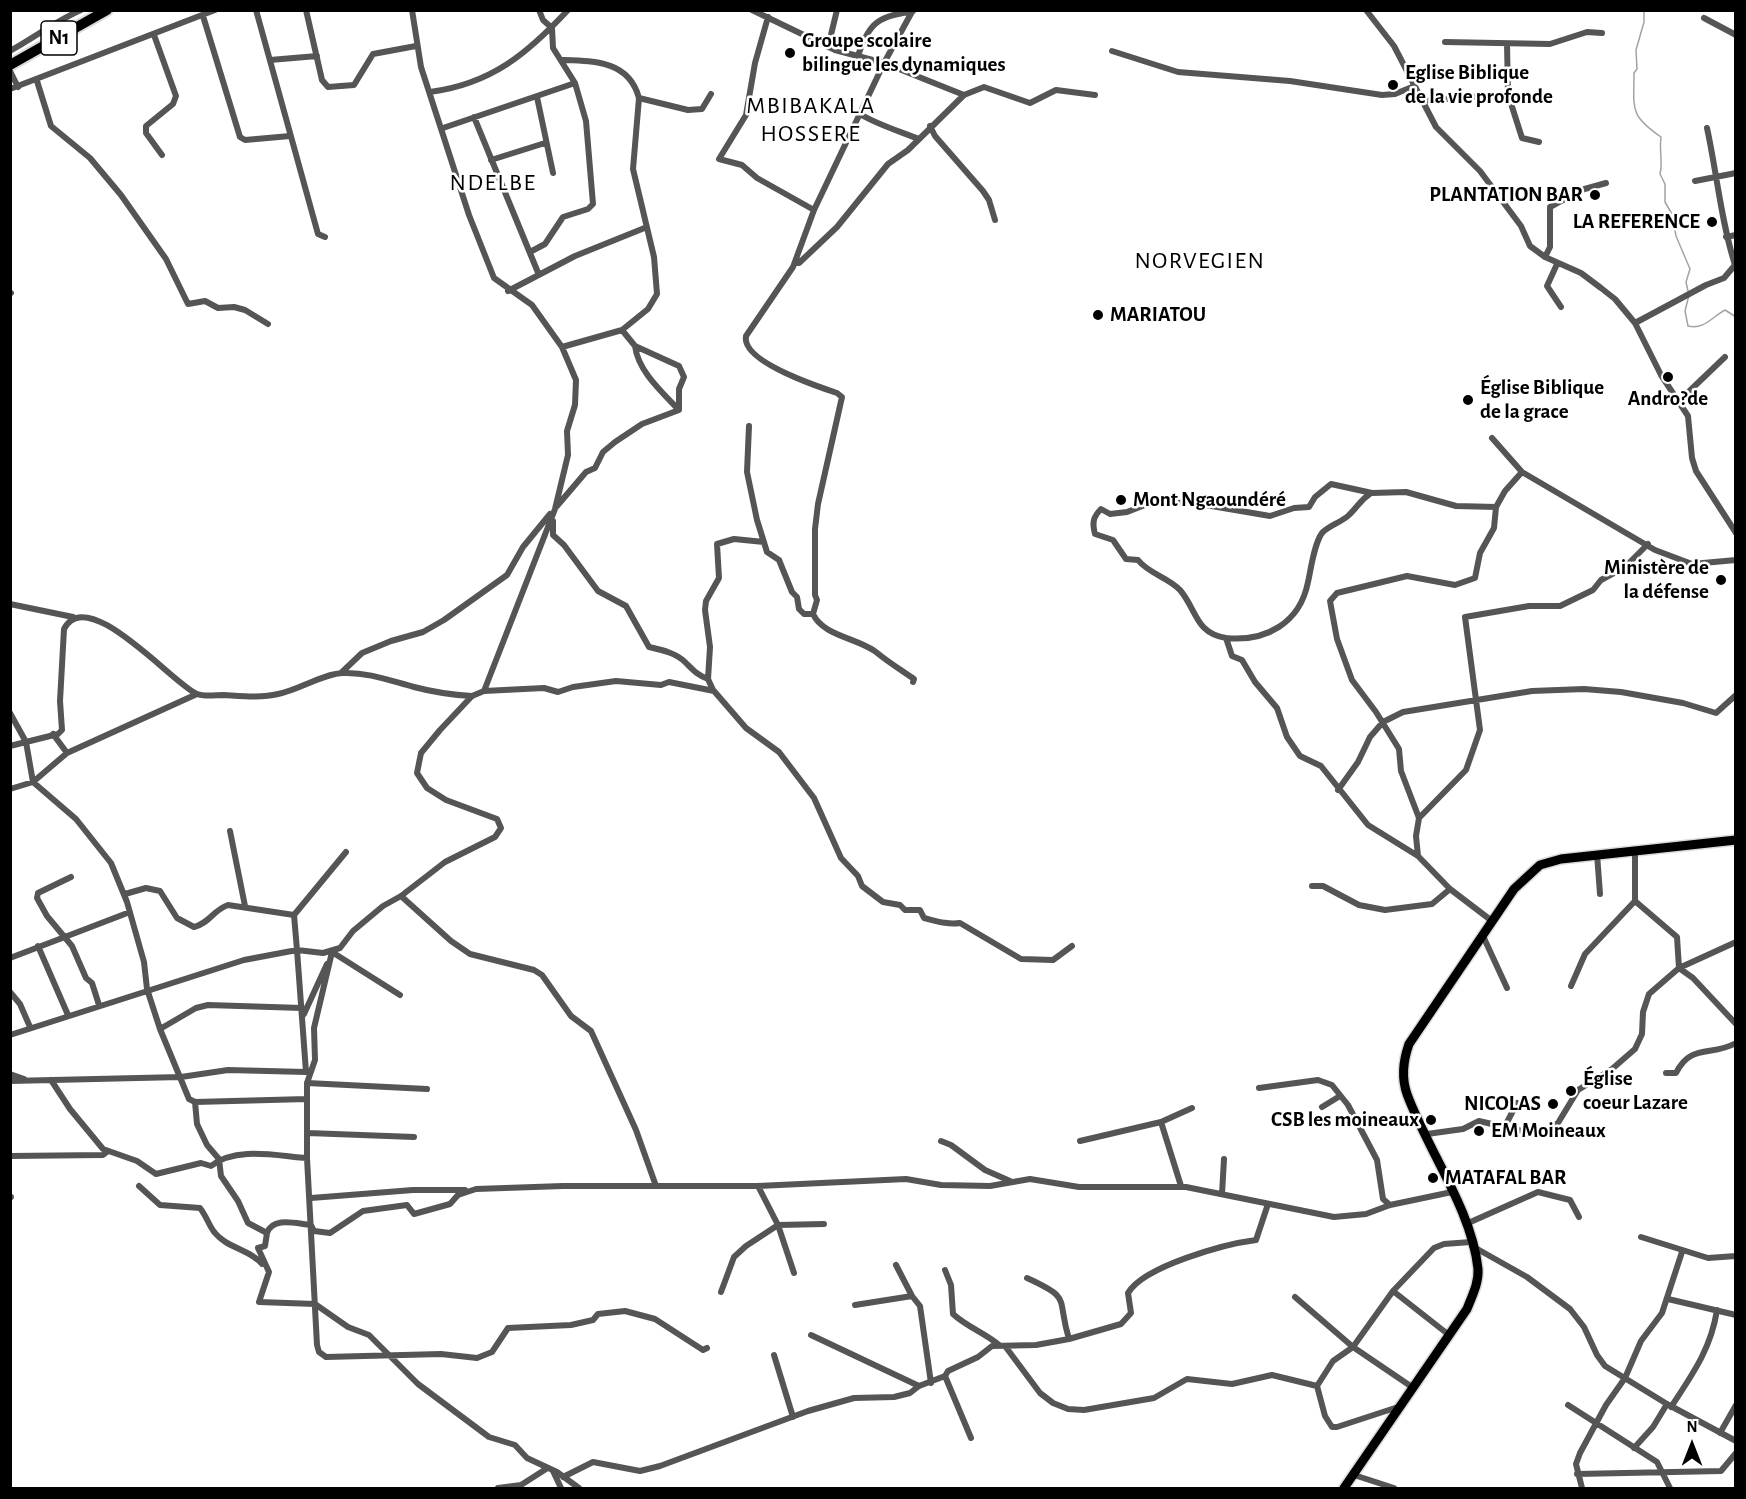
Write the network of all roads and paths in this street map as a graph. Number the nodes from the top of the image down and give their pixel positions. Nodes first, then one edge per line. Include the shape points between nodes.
1 (81, 10) edge
2 (107, 10) edge
3 (256, 10) edge
4 (306, 10) edge
5 (412, 10) edge
6 (539, 10) edge
7 (568, 10) edge
8 (752, 10) edge
9 (837, 10) edge
10 (1366, 10) edge
11 (213, 11) edge
12 (913, 11) edge
13 (203, 16) junction
14 (768, 17) junction
15 (1704, 18) dead end
16 (552, 28) junction
17 (1602, 33) dead end
18 (154, 35) junction
19 (1736, 35) edge
20 (1445, 42) dead end
21 (1507, 44) junction
22 (416, 46) junction
23 (828, 47) junction
24 (10, 51) edge
25 (1112, 51) dead end
26 (317, 56) junction
27 (858, 56) junction
28 (270, 60) junction
29 (562, 60) junction
30 (884, 63) junction
31 (10, 65) edge
32 (10, 71) edge
33 (37, 81) junction
34 (575, 83) junction
35 (1412, 87) junction
36 (14, 88) edge
37 (430, 92) junction
38 (711, 94) dead end
39 (1508, 94) junction
40 (964, 95) junction
41 (1095, 95) dead end
42 (537, 97) junction
43 (639, 99) junction
44 (1421, 101) junction
45 (860, 114) junction
46 (474, 117) junction
47 (930, 126) junction
48 (443, 128) junction
49 (1707, 128) dead end
50 (290, 136) junction
51 (919, 139) junction
52 (1539, 142) dead end
53 (545, 143) junction
54 (162, 155) dead end
55 (491, 160) junction
56 (553, 173) dead end
57 (1736, 173) edge
58 (1718, 177) junction
59 (1695, 181) dead end
60 (1606, 183) dead end
61 (814, 210) junction
62 (995, 220) dead end
63 (647, 227) junction
64 (1736, 235) edge
65 (325, 237) dead end
66 (1726, 237) junction
67 (530, 252) junction
68 (1545, 257) junction
69 (795, 262) junction
70 (1557, 264) junction
71 (539, 275) junction
72 (508, 291) junction
73 (1561, 307) dead end
74 (1635, 323) junction
75 (268, 324) dead end
76 (622, 330) junction
77 (562, 346) junction
78 (635, 346) junction
79 (1725, 357) dead end
80 (1680, 400) junction
81 (679, 410) junction
82 (749, 426) dead end
83 (1492, 438) dead end
84 (1522, 472) junction
85 (1372, 493) junction
86 (1496, 507) junction
87 (555, 509) junction
88 (1736, 533) edge
89 (764, 542) junction
90 (1648, 544) junction
91 (1736, 560) edge
92 (10, 604) edge
93 (813, 614) junction
94 (74, 617) junction
95 (1226, 638) junction
96 (341, 673) junction
97 (708, 679) junction
98 (913, 682) dead end
99 (484, 691) junction
100 (714, 691) junction
101 (197, 694) junction
102 (1736, 695) edge
103 (472, 696) junction
104 (1476, 698) junction
105 (10, 713) edge
106 (1383, 722) junction
107 (53, 734) junction
108 (26, 742) junction
109 (10, 746) edge
110 (67, 753) junction
111 (33, 782) junction
112 (10, 789) edge
113 (1338, 790) junction
114 (1419, 818) junction
115 (230, 831) dead end
116 (1736, 840) edge
117 (1635, 851) junction
118 (346, 852) dead end
119 (1597, 854) junction
120 (1418, 856) junction
121 (71, 877) dead end
122 (1312, 886) dead end
123 (1450, 889) junction
124 (125, 894) junction
125 (1600, 894) dead end
126 (401, 896) junction
127 (1635, 901) junction
128 (245, 906) junction
129 (130, 912) junction
130 (294, 915) junction
131 (1492, 921) junction
132 (1483, 936) junction
133 (63, 937) junction
134 (1736, 942) edge
135 (38, 946) junction
136 (1072, 946) dead end
137 (297, 950) junction
138 (332, 952) junction
139 (10, 958) edge
140 (1679, 968) junction
141 (1571, 986) dead end
142 (1507, 988) dead end
143 (147, 989) junction
144 (10, 992) edge
145 (400, 995) dead end
146 (99, 1005) junction
147 (302, 1008) junction
148 (68, 1015) junction
149 (302, 1019) junction
150 (1736, 1024) edge
151 (30, 1027) junction
152 (160, 1029) junction
153 (10, 1035) edge
154 (1736, 1043) edge
155 (1666, 1073) dead end
156 (10, 1074) edge
157 (181, 1077) junction
158 (25, 1080) junction
159 (51, 1080) junction
160 (10, 1081) edge
161 (307, 1083) junction
162 (1259, 1088) dead end
163 (427, 1089) dead end
164 (1340, 1096) junction
165 (307, 1099) junction
166 (195, 1102) junction
167 (1517, 1103) dead end
168 (1322, 1107) dead end
169 (1192, 1108) dead end
170 (1161, 1122) junction
171 (1504, 1128) junction
172 (308, 1133) junction
173 (1427, 1134) junction
174 (414, 1137) dead end
175 (941, 1141) dead end
176 (1080, 1142) dead end
177 (108, 1151) junction
178 (10, 1156) edge
179 (307, 1158) junction
180 (1224, 1158) dead end
181 (219, 1160) junction
182 (1010, 1181) junction
183 (139, 1186) dead end
184 (656, 1186) junction
185 (758, 1186) junction
186 (1181, 1186) junction
187 (467, 1191) junction
188 (1452, 1192) junction
189 (1222, 1194) junction
190 (311, 1198) junction
191 (1268, 1204) junction
192 (1390, 1205) junction
193 (1579, 1217) dead end
194 (824, 1224) dead end
195 (1465, 1224) junction
196 (311, 1225) junction
197 (778, 1225) junction
198 (267, 1233) junction
199 (1641, 1237) dead end
200 (1472, 1244) junction
201 (1682, 1252) junction
202 (1736, 1256) edge
203 (896, 1265) dead end
204 (267, 1269) junction
205 (945, 1270) dead end
206 (794, 1273) dead end
207 (1027, 1278) dead end
208 (1393, 1291) junction
209 (721, 1292) dead end
210 (912, 1296) junction
211 (1295, 1297) dead end
212 (1668, 1299) junction
213 (315, 1304) junction
214 (855, 1305) dead end
215 (1717, 1310) junction
216 (1736, 1315) edge
217 (811, 1335) dead end
218 (1449, 1335) junction
219 (1069, 1339) junction
220 (1002, 1346) junction
221 (1353, 1347) junction
222 (707, 1348) dead end
223 (389, 1354) junction
224 (774, 1355) dead end
225 (945, 1377) junction
226 (1625, 1378) junction
227 (931, 1383) junction
228 (919, 1386) junction
229 (1317, 1386) junction
230 (1412, 1387) junction
231 (1568, 1405) dead end
232 (1736, 1405) edge
233 (1669, 1406) junction
234 (1398, 1407) junction
235 (793, 1418) junction
236 (1595, 1424) junction
237 (1720, 1433) junction
238 (971, 1438) dead end
239 (1736, 1441) edge
240 (1635, 1448) junction
241 (1736, 1453) edge
242 (549, 1470) junction
243 (1661, 1471) junction
244 (1577, 1474) junction
245 (1354, 1476) junction
246 (563, 1477) junction
247 (498, 1488) edge
248 (561, 1488) edge
249 (579, 1488) edge
250 (1344, 1488) edge
251 (1394, 1488) edge
252 (1582, 1488) edge
253 (1670, 1488) edge

1 - 24 street
2 - 31 highway, N1
3 - 28 street
4 - 26 street
5 - 22 street
6 - 16 street via 543,21
7 - 16 street
8 - 14 street
9 - 23 street
10 - 35 street via 1394,46
11 - 13 street
12 - 27 street via 889,15 874,23
12 - 30 street
13 - 18 street
13 - 50 street via 240,137 245,140
14 - 23 street
14 - 61 street via 746,115 719,159 742,165 757,178
15 - 19 street
16 - 29 street via 553,48
16 - 37 street via 491,76
17 - 21 street via 1587,32 1550,44
18 - 33 street
18 - 54 street via 176,96 173,104 146,126 146,133
20 - 21 street
21 - 39 street
22 - 26 street via 377,52 357,82 339,88 325,84
22 - 37 street
23 - 27 street
25 - 35 street via 1178,72 1320,84 1382,95
26 - 28 street
27 - 30 street
28 - 50 street
29 - 34 street
29 - 43 street via 595,61 617,68 630,78
30 - 40 street
30 - 45 street
32 - 36 street
33 - 36 street
33 - 75 street via 51,126 90,158 121,195 166,259 188,304 205,301 218,308 234,307
34 - 42 street
34 - 67 street via 586,120 593,204 560,220 545,244
35 - 44 street
37 - 48 street
38 - 43 street via 702,109 688,110
39 - 44 street
39 - 52 street via 1522,138
40 - 41 street via 984,87 1030,103 1056,90
40 - 47 street
42 - 46 street
42 - 53 street
43 - 63 street via 633,170
44 - 68 street via 1436,127 1480,171 1521,226 1530,246
45 - 51 street via 875,124
45 - 61 street
46 - 48 street
46 - 55 street
47 - 51 street
47 - 62 street via 983,191
48 - 72 street via 469,215 494,278
49 - 58 street
50 - 65 street via 318,234
51 - 69 street via 888,164 837,227 800,263
53 - 55 street
53 - 56 street
55 - 67 street
57 - 58 street
58 - 59 street
58 - 66 street
60 - 68 street via 1581,189 1550,207 1550,247
61 - 69 street
63 - 71 street
63 - 76 street via 657,294 648,309
64 - 66 street
66 - 74 street via 1735,265 1731,274
67 - 71 street
68 - 70 street
69 - 93 street via 745,341 746,348 768,364 842,397 818,504 817,600
70 - 73 street via 1547,286
70 - 74 street via 1581,273 1602,288
71 - 72 street
72 - 77 street via 532,305
74 - 80 street via 1661,375
76 - 77 street
76 - 78 street
77 - 87 street via 574,371 576,390 567,431 568,455
78 - 81 street via 636,357
78 - 81 street via 679,366 684,377 679,389
79 - 80 street
80 - 88 street via 1688,416 1696,471
81 - 87 street via 642,424 615,442
82 - 89 street via 747,472
83 - 84 street
84 - 86 street
84 - 90 street
85 - 86 street via 1406,492 1456,507
85 - 95 street via 1358,501 1351,514 1322,533 1302,604 1285,624 1244,639
85 - 95 street via 1331,484 1309,507 1270,516 1188,502 1144,505 1110,514 1101,509 1094,516 1095,534 1113,540 1125,559 1138,560 1144,568 1179,589 1196,620 1211,636
86 - 106 street via 1494,528 1480,553 1475,578 1455,585 1407,576 1331,596 1337,639 1347,669
87 - 96 street via 522,547 507,576 423,632 362,653
87 - 97 street via 553,536 598,591 626,606 649,647 673,654 698,676
87 - 99 street
89 - 93 street via 767,552 779,560 799,609 804,614
89 - 97 street via 734,538 717,544 719,578 705,610 710,646
90 - 91 street via 1680,562
90 - 104 street via 1593,590 1560,606 1529,606 1465,617
92 - 94 street
93 - 98 street via 819,623 905,671
94 - 101 street via 112,629 142,648
94 - 107 street via 63,629 62,730
95 - 113 street via 1232,656 1242,660 1277,708 1287,737 1300,756 1316,762
96 - 101 street via 279,694
96 - 103 street via 374,675 439,693
97 - 100 street
99 - 100 street via 544,688 558,692 616,681 661,685 669,682
99 - 103 street
100 - 136 street via 746,728 779,752 814,798 847,867 858,876 862,886 883,902 905,910 920,910 924,918 960,923 1022,959 1053,960
101 - 110 street
102 - 104 street via 1716,713 1683,703 1584,689
103 - 126 street via 421,753 417,773 427,788 446,800 492,815 501,828 495,837 445,862
104 - 106 street via 1403,712
104 - 114 street via 1480,730 1470,763
105 - 108 street
106 - 113 street
106 - 114 street via 1399,749 1401,771
107 - 108 street
107 - 110 street
108 - 109 street
108 - 111 street
110 - 111 street
111 - 112 street
111 - 124 street via 76,819 108,856
113 - 120 street via 1368,825
114 - 120 street
115 - 128 street
116 - 117 main road
117 - 119 main road
117 - 127 street
118 - 130 street
119 - 125 street
119 - 131 main road via 1540,865 1514,889
120 - 123 street
121 - 133 street via 36,895
122 - 123 street via 1323,886 1359,905 1385,910 1432,904
123 - 131 street
124 - 128 street via 146,888 160,891 177,918 194,927 206,924 218,909
124 - 129 street
126 - 138 street via 352,931 340,948
126 - 184 street via 470,954 542,975 565,1010 591,1031
127 - 140 street via 1677,937
127 - 141 street via 1585,954
128 - 130 street
129 - 133 street
129 - 143 street
130 - 137 street
131 - 132 main road
132 - 142 street
132 - 173 main road via 1409,1044 1403,1060 1407,1093
133 - 135 street
133 - 146 street via 92,983
134 - 140 street
135 - 139 street
135 - 148 street
137 - 138 street
137 - 143 street via 244,960
137 - 147 street
138 - 145 street
138 - 149 street
138 - 161 street via 314,1028 315,1060
140 - 150 street
140 - 171 street via 1645,1000 1642,1034 1635,1048 1612,1069 1578,1090 1558,1123 1537,1133
143 - 146 street
143 - 152 street
144 - 151 street
146 - 148 street
147 - 149 street
147 - 152 street via 208,1005
148 - 151 street
149 - 157 street via 306,1072 228,1070
151 - 153 street
152 - 157 street
154 - 155 street via 1720,1051 1704,1050 1682,1061 1677,1073
156 - 158 street
157 - 159 street
157 - 166 street via 189,1099
158 - 159 street
158 - 160 street
159 - 177 street via 99,1146
161 - 163 street
161 - 165 street
162 - 164 street via 1325,1080
164 - 168 street
164 - 192 street via 1377,1160 1383,1199
165 - 166 street
165 - 172 street
166 - 181 street via 197,1124
167 - 171 street
169 - 170 street
170 - 176 street
170 - 186 street
171 - 173 street via 1479,1121 1463,1129
172 - 174 street
172 - 179 street
173 - 188 main road
175 - 182 street via 985,1170
177 - 178 street via 103,1155
177 - 181 street via 137,1161 156,1174 201,1163 211,1166
179 - 181 street via 234,1155
179 - 190 street
180 - 189 street
181 - 198 street via 221,1176 248,1223
182 - 185 street via 1003,1186 941,1185 906,1179
182 - 186 street via 1030,1179 1079,1187
183 - 204 street via 160,1205 200,1209 210,1220 214,1233 239,1252 258,1259
184 - 185 street
184 - 187 street
185 - 197 street
186 - 189 street
187 - 190 street via 413,1190
187 - 196 street via 450,1204 421,1214 414,1214 407,1205 395,1206 357,1213 330,1233 314,1231
188 - 192 street
188 - 195 main road
189 - 191 street
190 - 196 street
191 - 192 street via 1334,1217 1366,1214
191 - 219 street via 1256,1239 1189,1256 1145,1278 1128,1293 1131,1313 1121,1324
193 - 195 street via 1570,1200 1538,1192
194 - 197 street
195 - 200 main road
196 - 198 street via 282,1221
196 - 213 street
197 - 206 street
197 - 209 street via 734,1257
198 - 204 street via 265,1246 258,1248
199 - 201 street
200 - 208 street via 1434,1248
200 - 218 main road via 1478,1270 1476,1286 1467,1309
200 - 226 street via 1570,1309 1605,1366
201 - 202 street via 1708,1258
201 - 212 street
203 - 210 street
204 - 213 street via 259,1302
205 - 220 street via 951,1285 953,1314
207 - 219 street via 1056,1291 1062,1299
208 - 218 street
208 - 221 street
210 - 214 street
210 - 227 street via 920,1306
211 - 221 street
212 - 215 street
212 - 226 street via 1641,1341
213 - 223 street via 348,1327 369,1335
213 - 223 street via 317,1345 326,1357
215 - 216 street
215 - 233 street via 1714,1330 1699,1367
217 - 228 street
218 - 230 main road
219 - 220 street
220 - 225 street via 992,1346 948,1371
220 - 229 street via 1040,1393 1068,1409 1084,1410 1154,1398 1187,1379 1232,1384 1272,1375
221 - 229 street via 1338,1356
221 - 230 street
222 - 223 street via 703,1350 656,1319 616,1311 571,1325 508,1328 492,1352 477,1358
223 - 242 street via 418,1384 489,1437 515,1445 527,1458
224 - 235 street
225 - 227 street
225 - 238 street
226 - 233 street
226 - 236 street
227 - 228 street
228 - 235 street via 905,1395 854,1398
229 - 234 street via 1325,1416 1332,1426
230 - 234 main road
231 - 236 street
232 - 237 street
233 - 237 street
233 - 240 street
234 - 245 main road
235 - 246 street via 640,1471 593,1462
236 - 240 street
236 - 244 street via 1575,1464
237 - 239 street
240 - 243 street via 1658,1462
241 - 243 street via 1721,1471
242 - 246 street
242 - 247 street via 521,1485
242 - 248 street
243 - 244 street
243 - 253 street
244 - 252 street
245 - 250 main road
245 - 251 street
246 - 249 street

